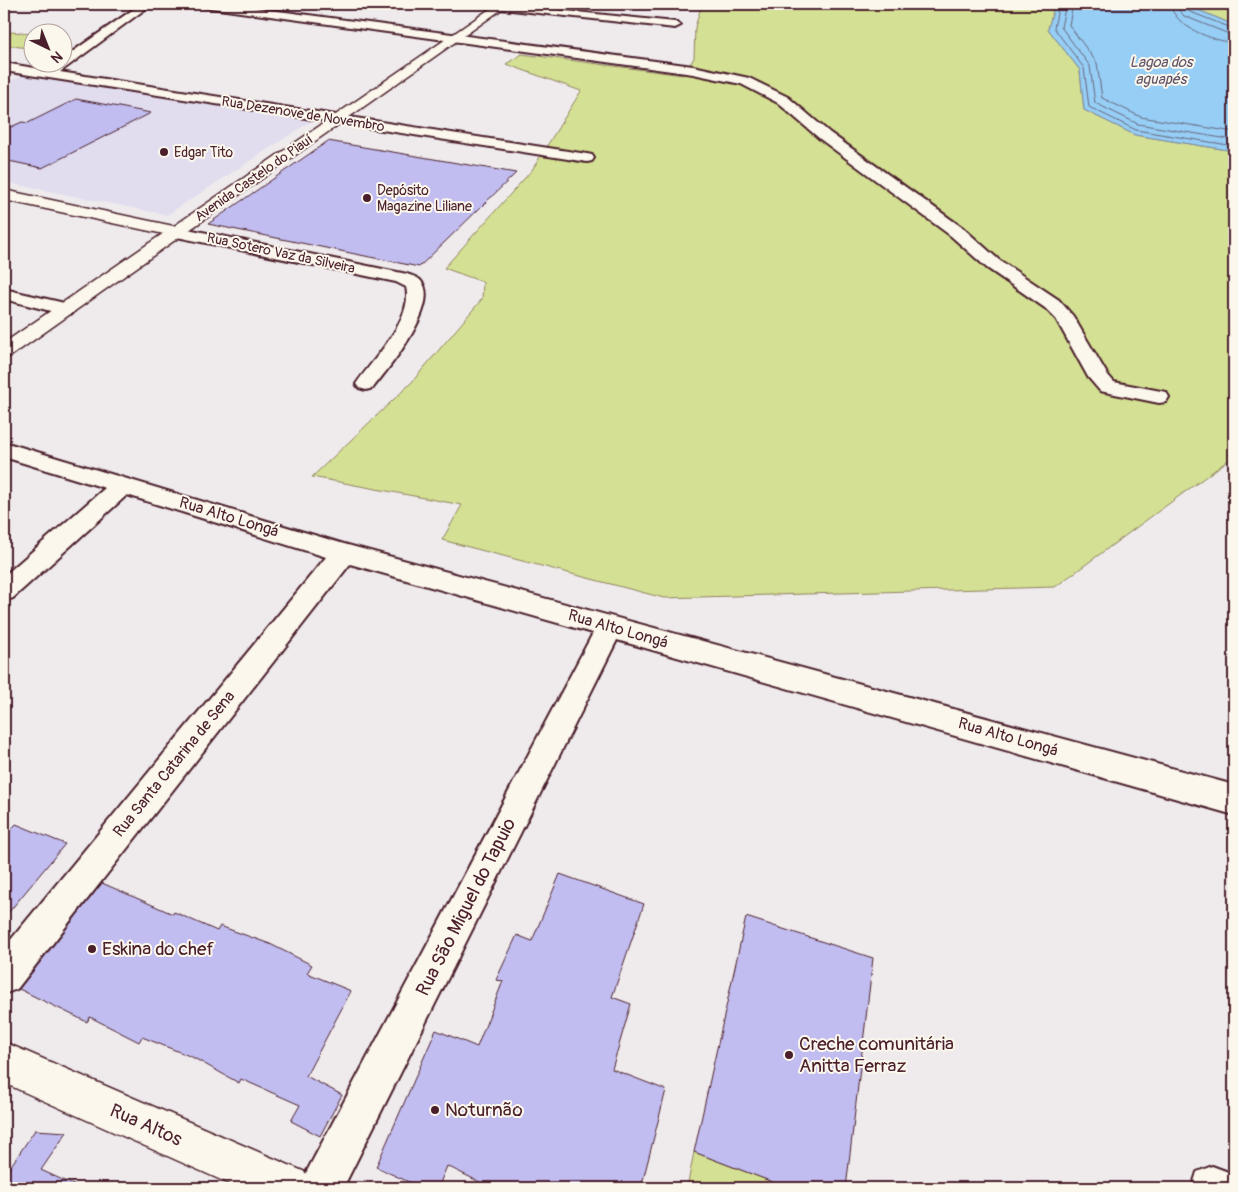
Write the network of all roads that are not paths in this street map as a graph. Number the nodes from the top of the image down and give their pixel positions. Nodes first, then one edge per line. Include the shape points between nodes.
1 (147, 4) edge
2 (204, 4) edge
3 (268, 4) edge
4 (502, 5) edge
5 (252, 12) junction
6 (675, 26) dead end
7 (454, 39) junction
8 (4, 67) edge
9 (19, 70) junction
10 (49, 74) junction
11 (4, 76) edge
12 (337, 120) junction
13 (587, 158) dead end
14 (4, 196) edge
15 (178, 232) junction
16 (4, 294) edge
17 (66, 309) junction
18 (4, 352) edge
19 (366, 384) dead end
20 (1159, 397) dead end
21 (4, 449) edge
22 (123, 485) junction
23 (344, 553) junction
24 (4, 591) edge
25 (610, 626) junction
26 (1234, 800) edge
27 (4, 976) edge
28 (4, 1062) edge
29 (289, 1188) edge
30 (321, 1188) edge

1 - 10 street
2 - 5 street
3 - 5 street
4 - 6 street
4 - 7 main road, Avenida Castelo do Piauí
5 - 7 street
7 - 12 main road, Avenida Castelo do Piauí
7 - 20 street via 702,72 737,79 766,90 784,100 826,136 957,232 992,264 1052,304 1064,316 1098,377 1107,387
8 - 9 street, Rua Dezenove de Novembro
9 - 10 street, Rua Dezenove de Novembro
9 - 11 street
10 - 12 street, Rua Dezenove de Novembro
12 - 13 street, Rua Dezenove de Novembro
12 - 15 main road, Avenida Castelo do Piauí
14 - 15 main road, Rua Sotero Vaz da Silveira
15 - 17 main road, Avenida Castelo do Piauí
15 - 19 street, Rua Sotero Vaz da Silveira via 412,282 416,301 410,318
16 - 17 street
17 - 18 main road, Avenida Castelo do Piauí
21 - 22 street, Rua Alto Longá
22 - 23 street, Rua Alto Longá
22 - 24 street
23 - 25 street, Rua Alto Longá
23 - 27 street, Rua Santa Catarina de Sena
25 - 26 street, Rua Alto Longá
25 - 30 street, Rua São Miguel do Tapuio
28 - 29 main road, Rua Altos

